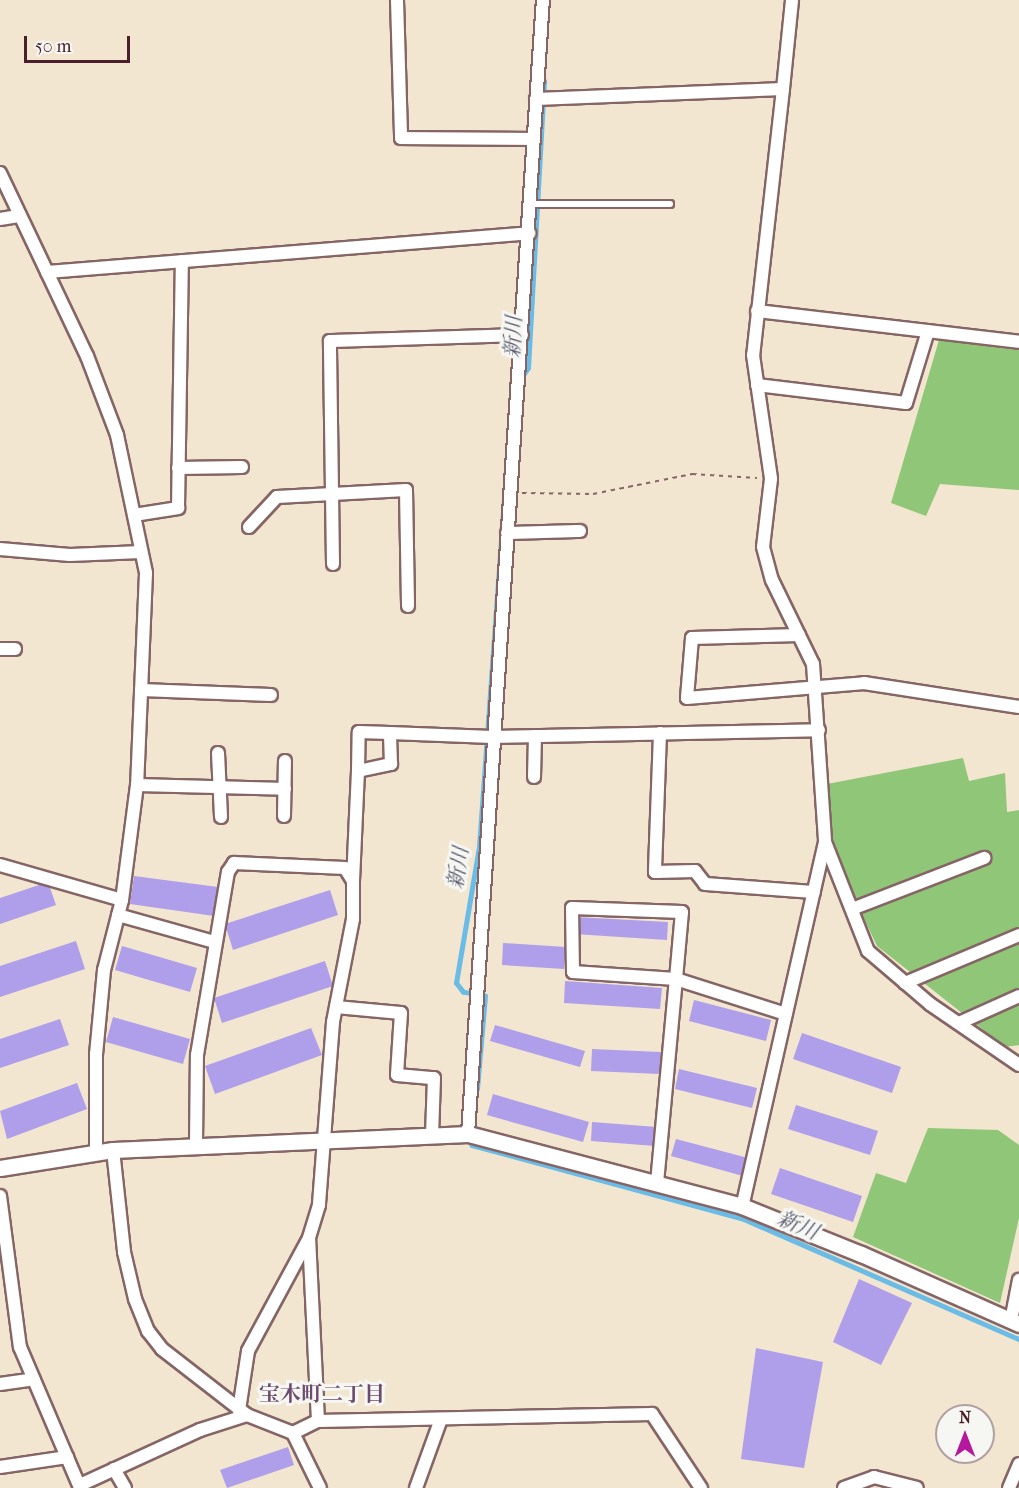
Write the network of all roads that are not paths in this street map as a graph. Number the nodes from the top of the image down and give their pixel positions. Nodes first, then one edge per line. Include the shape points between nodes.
1 (397, 0) edge
2 (543, 0) edge
3 (792, 0) edge
4 (783, 89) junction
5 (536, 99) junction
6 (534, 139) junction
7 (0, 173) edge
8 (531, 204) junction
9 (670, 204) dead end
10 (19, 216) junction
11 (0, 219) edge
12 (529, 233) junction
13 (182, 261) junction
14 (47, 272) junction
15 (758, 310) junction
16 (928, 331) junction
17 (522, 335) junction
18 (1019, 342) edge
19 (758, 385) junction
20 (242, 467) dead end
21 (178, 468) junction
22 (330, 493) junction
23 (134, 515) junction
24 (249, 527) dead end
25 (580, 531) dead end
26 (507, 533) junction
27 (0, 549) edge
28 (141, 552) junction
29 (333, 564) dead end
30 (408, 606) dead end
31 (799, 636) junction
32 (0, 649) edge
33 (15, 650) dead end
34 (141, 690) junction
35 (815, 690) junction
36 (271, 695) dead end
37 (1019, 707) edge
38 (819, 730) junction
39 (390, 733) junction
40 (660, 733) junction
41 (535, 736) junction
42 (492, 737) junction
43 (218, 753) dead end
44 (285, 761) dead end
45 (358, 771) junction
46 (534, 777) dead end
47 (138, 785) junction
48 (220, 788) junction
49 (285, 789) junction
50 (284, 816) dead end
51 (221, 817) dead end
52 (825, 842) junction
53 (984, 858) dead end
54 (0, 865) edge
55 (353, 881) junction
56 (814, 892) junction
57 (122, 900) junction
58 (852, 909) junction
59 (118, 915) junction
60 (1019, 935) edge
61 (216, 942) junction
62 (676, 979) junction
63 (906, 983) junction
64 (1019, 996) edge
65 (336, 1007) junction
66 (786, 1014) junction
67 (959, 1023) junction
68 (1019, 1065) edge
69 (468, 1134) junction
70 (432, 1135) junction
71 (324, 1139) junction
72 (196, 1145) junction
73 (113, 1150) junction
74 (96, 1153) junction
75 (0, 1168) edge
76 (657, 1183) junction
77 (0, 1196) edge
78 (742, 1206) junction
79 (309, 1238) junction
80 (1019, 1280) edge
81 (1015, 1322) edge
82 (34, 1379) junction
83 (0, 1384) edge
84 (243, 1412) junction
85 (441, 1419) junction
86 (318, 1421) junction
87 (294, 1433) junction
88 (67, 1457) junction
89 (1019, 1464) edge
90 (0, 1467) edge
91 (114, 1469) junction
92 (860, 1485) edge
93 (80, 1487) edge
94 (125, 1488) edge
95 (320, 1488) edge
96 (416, 1488) edge
97 (701, 1488) edge
98 (844, 1488) edge
99 (917, 1488) edge
100 (1009, 1488) edge

1 - 6 street via 401,138
2 - 5 street
3 - 4 street
4 - 5 street
4 - 15 street
5 - 6 street
6 - 8 street
7 - 10 street
8 - 9 lane
8 - 12 street
10 - 11 street
10 - 14 street
12 - 13 street
12 - 17 street
13 - 14 street
13 - 21 street
14 - 23 street via 87,356 117,435
15 - 16 street
15 - 19 street via 753,356
16 - 18 street
16 - 19 street via 906,403
17 - 22 street via 330,341
17 - 26 street
19 - 31 street via 771,479 763,547 772,580
20 - 21 street
21 - 23 street via 178,508
22 - 24 street via 276,497
22 - 29 street
22 - 30 street via 406,490
23 - 28 street
25 - 26 street
26 - 42 street
27 - 28 street via 70,555
28 - 34 street via 146,573
31 - 35 street via 813,664
31 - 35 street via 692,638 687,698
32 - 33 street
34 - 36 street
34 - 47 street
35 - 37 street via 864,683
35 - 38 street
38 - 40 street
38 - 52 street
39 - 42 street
39 - 45 street via 391,764
39 - 45 street via 359,732
40 - 41 street
40 - 56 street via 656,872 694,871 705,884
41 - 42 street
41 - 46 street
42 - 69 street
43 - 48 street
44 - 49 street
45 - 55 street
47 - 48 street
47 - 57 street
48 - 49 street
48 - 51 street
49 - 50 street
52 - 56 street
52 - 58 street
53 - 58 street
54 - 57 street
55 - 61 street via 345,868 234,864 228,872
55 - 65 street via 353,919
56 - 66 street
57 - 59 street
58 - 63 street via 868,951
59 - 61 street
59 - 74 street via 104,970 97,1042
60 - 63 street
61 - 72 street via 197,1055
62 - 62 street via 682,912 572,908 573,972
62 - 66 street
62 - 76 street
63 - 67 street
64 - 67 street
65 - 70 street via 401,1013 397,1075 434,1078
65 - 71 street
66 - 78 street
67 - 68 street
69 - 70 street
69 - 76 street
70 - 71 street
71 - 72 street
71 - 79 street via 319,1205
72 - 73 street
73 - 74 street
73 - 84 street via 124,1252 135,1299 148,1331 162,1349
74 - 75 street
76 - 78 street
77 - 82 street via 20,1347
78 - 81 street
79 - 84 street via 248,1351
79 - 86 street
80 - 81 street
82 - 83 street
82 - 88 street
84 - 87 street
84 - 91 street
85 - 86 street
85 - 96 street
85 - 97 street via 652,1414
86 - 87 street
87 - 95 street
88 - 90 street
88 - 93 street
89 - 100 street
91 - 93 street
91 - 94 street
92 - 98 street
92 - 99 street via 874,1477

